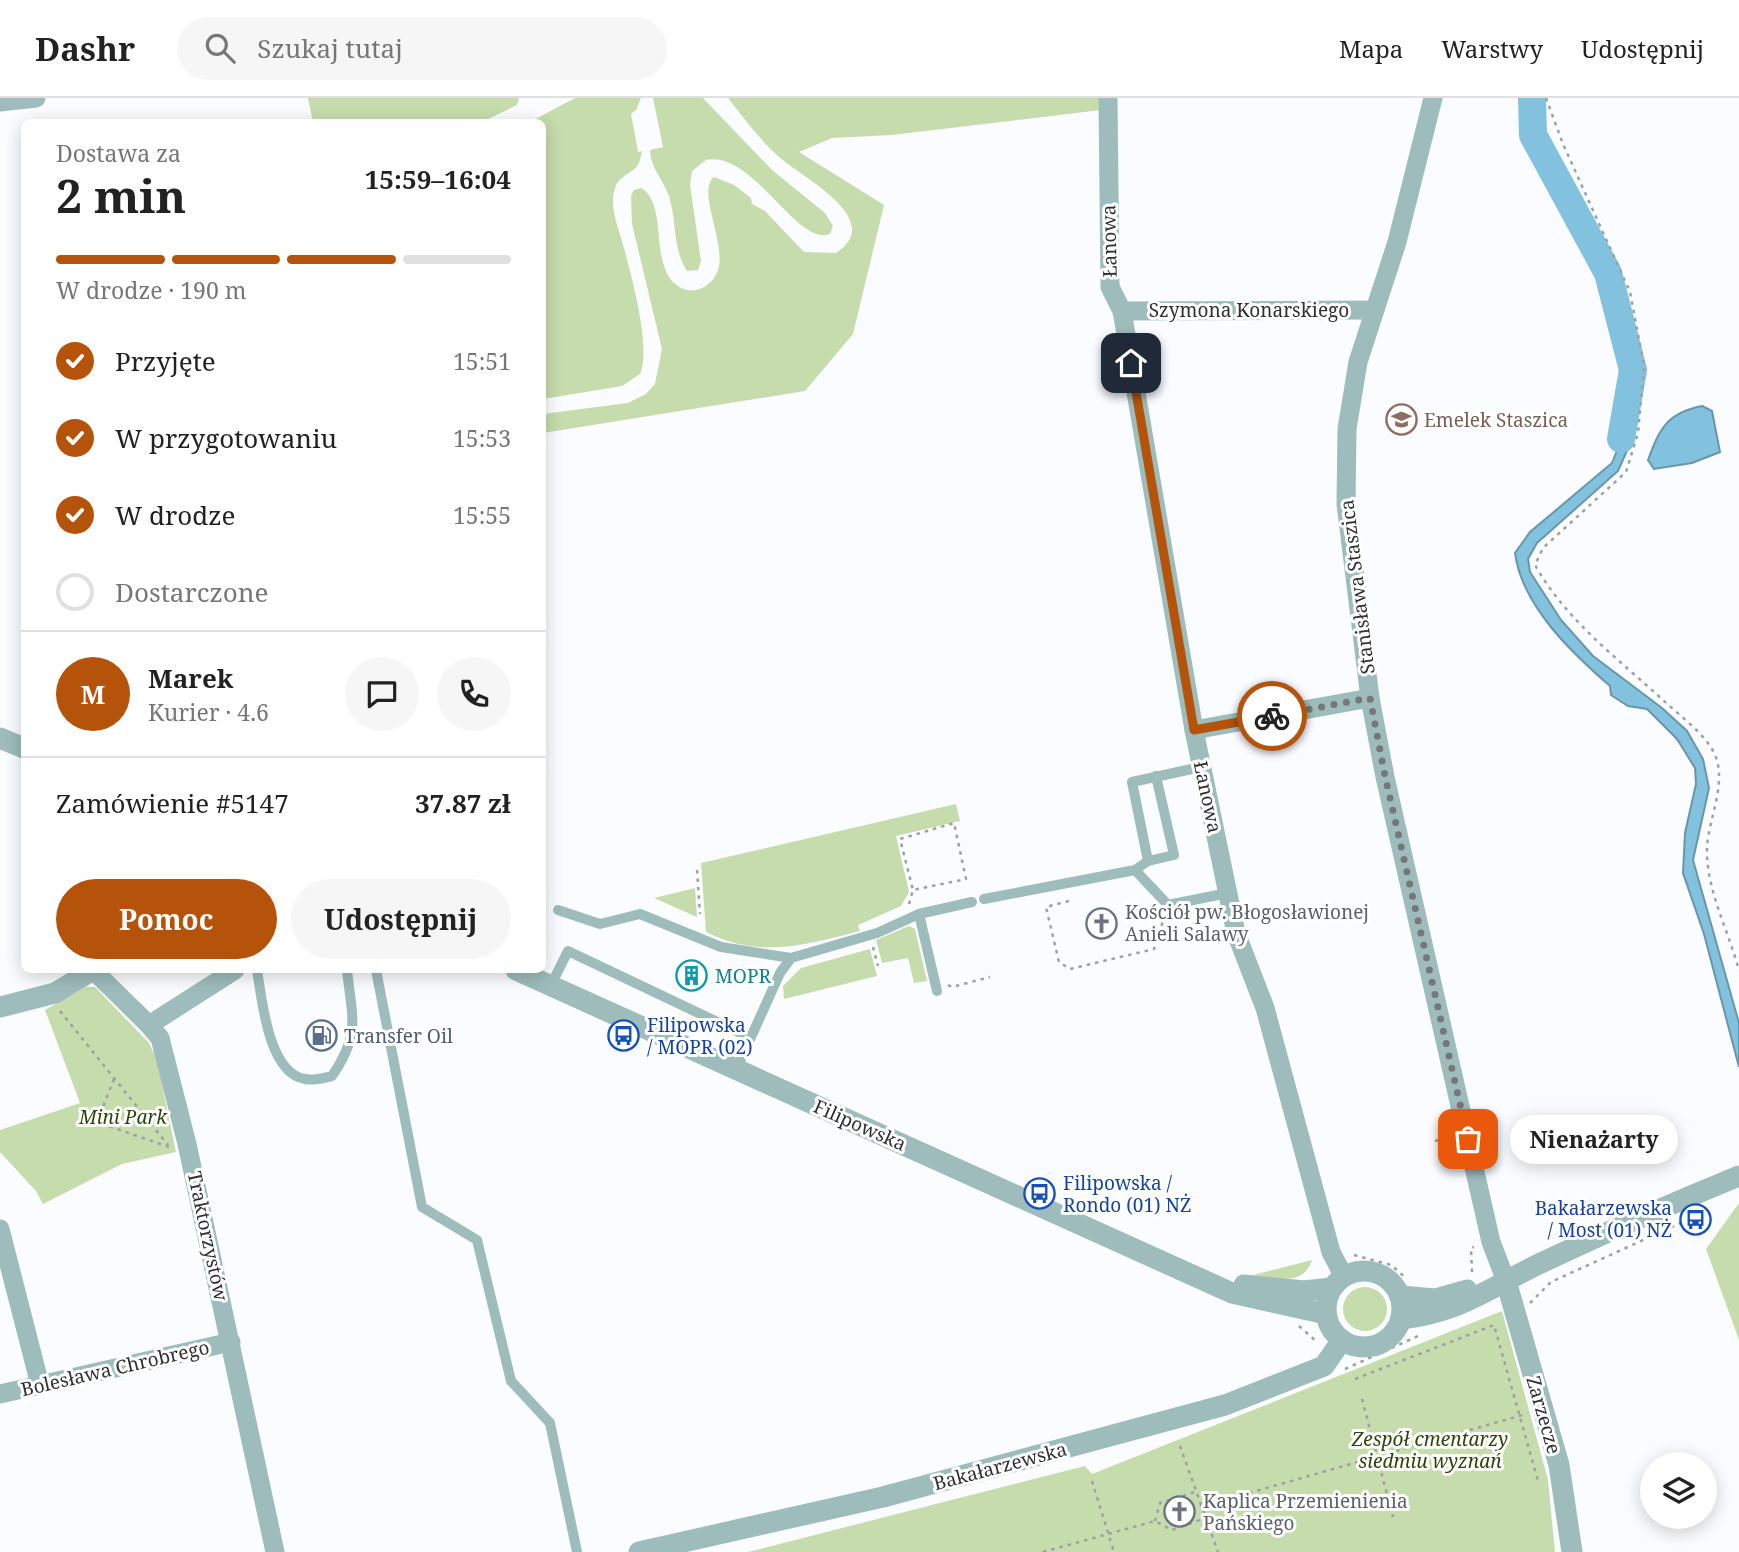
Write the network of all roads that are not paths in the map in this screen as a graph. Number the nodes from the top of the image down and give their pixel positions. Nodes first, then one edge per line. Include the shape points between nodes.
1 (36, 98) edge
2 (1108, 98) edge
3 (1433, 98) edge
4 (0, 102) edge
5 (1375, 310) junction
6 (1122, 311) junction
7 (1370, 698) junction
8 (1194, 730) junction
9 (0, 738) edge
10 (21, 747) edge
11 (1201, 767) junction
12 (1156, 776) junction
13 (1148, 861) junction
14 (1135, 870) junction
15 (1228, 893) junction
16 (984, 899) dead end
17 (972, 902) dead end
18 (558, 910) dead end
19 (919, 914) junction
20 (792, 958) junction
21 (87, 973) edge
22 (96, 973) edge
23 (230, 973) edge
24 (258, 973) edge
25 (347, 973) edge
26 (377, 973) edge
27 (523, 973) edge
28 (551, 985) junction
29 (940, 986) road end
30 (0, 1007) edge
31 (149, 1025) junction
32 (749, 1037) junction
33 (737, 1068) junction
34 (1736, 1178) edge
35 (0, 1229) edge
36 (1204, 1281) junction
37 (1506, 1281) junction
38 (1338, 1283) junction
39 (1407, 1290) junction
40 (1326, 1314) junction
41 (1401, 1319) junction
42 (231, 1342) junction
43 (1342, 1354) junction
44 (40, 1385) junction
45 (0, 1394) edge
46 (275, 1552) edge
47 (577, 1552) edge
48 (639, 1552) edge
49 (1572, 1552) edge

1 - 4 street
2 - 6 street, Łanowa via 1110,287
3 - 5 street, Stanisława Staszica
5 - 6 street, Szymona Konarskiego
5 - 7 street, Stanisława Staszica via 1349,406 1345,472
6 - 8 street, Łanowa
7 - 8 street
7 - 37 street, Stanisława Staszica via 1491,1242
8 - 11 street, Łanowa
9 - 10 street
11 - 12 lane
11 - 15 street, Łanowa
12 - 13 lane via 1132,782
12 - 13 lane via 1174,855
13 - 14 lane
14 - 15 lane via 1168,905
14 - 16 lane
15 - 38 street, Łanowa via 1236,933 1265,1008
17 - 19 lane
18 - 20 lane via 600,924 640,914 721,947
19 - 20 lane via 877,933
19 - 29 lane
20 - 32 lane
21 - 30 street via 47,995
22 - 31 street, Traktorzystów
23 - 31 street
24 - 25 lane via 271,1040 289,1072 303,1079 332,1076 352,1044
26 - 47 lane via 422,1208 477,1240 512,1381 551,1423
27 - 28 street, Filipowska
28 - 32 lane via 568,951
28 - 33 street, Filipowska
31 - 42 street, Traktorzystów via 160,1038 178,1145
32 - 33 lane
33 - 36 street, Filipowska
34 - 37 street
35 - 44 street
36 - 38 street, Filipowska via 1304,1291
36 - 40 street, Filipowska via 1231,1293
37 - 39 street via 1435,1299
37 - 41 street via 1435,1315
37 - 49 street, Zarzecze via 1559,1465
38 - 39 street via 1365,1271
38 - 40 street
39 - 41 street
40 - 43 street
41 - 43 street via 1396,1330 1377,1345
42 - 44 street, Bolesława Chrobrego
42 - 46 street, Traktorzystów
43 - 48 street, Bakałarzewska via 1294,1380 1225,1405 883,1497
44 - 45 street, Bolesława Chrobrego

